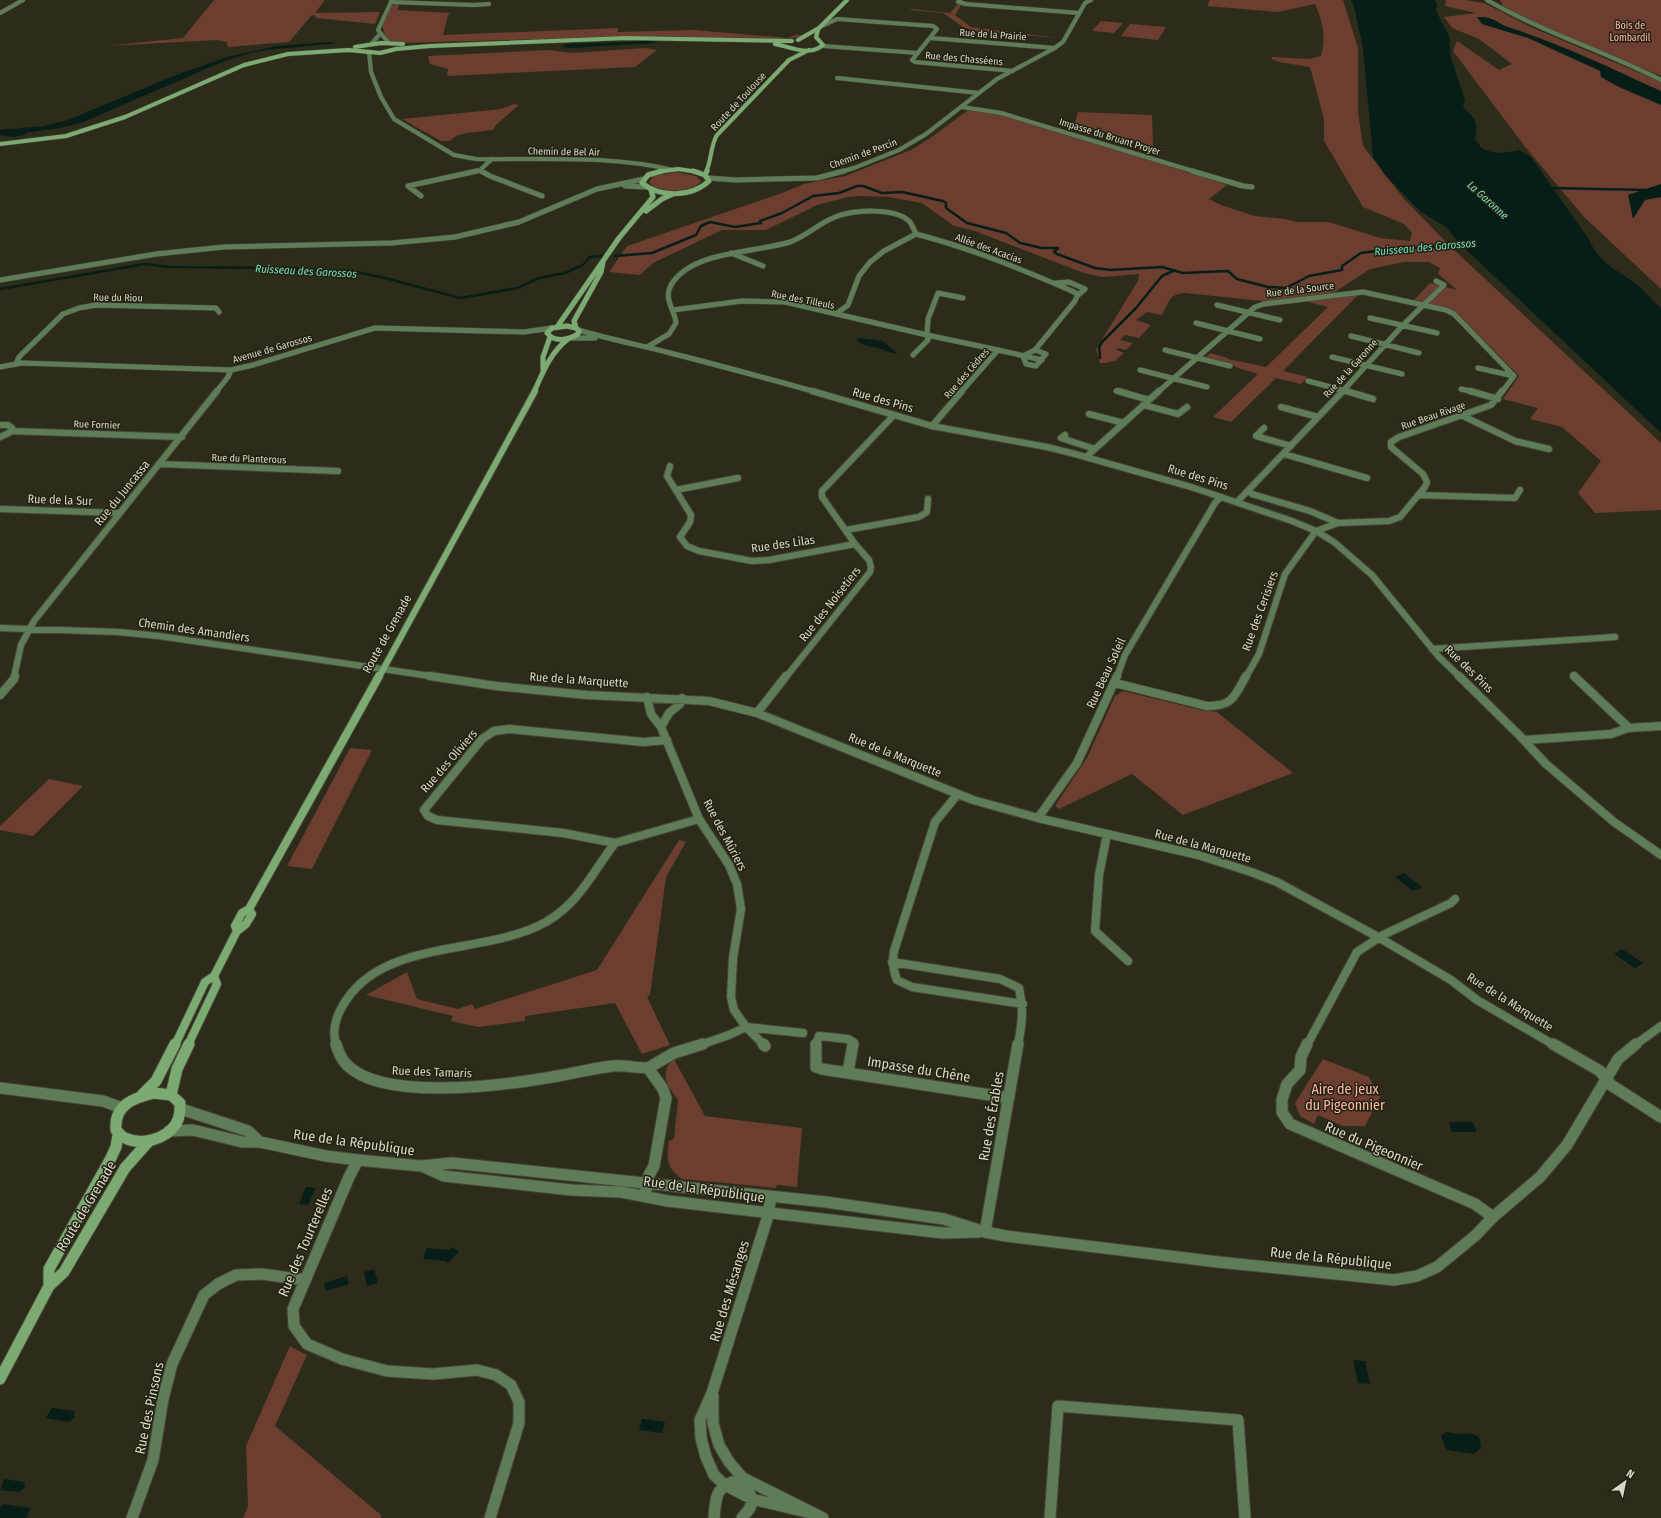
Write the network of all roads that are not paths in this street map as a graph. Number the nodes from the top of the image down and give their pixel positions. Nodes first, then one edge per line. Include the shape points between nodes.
1 (23, 0) edge
2 (847, 0) edge
3 (960, 0) edge
4 (1091, 0) edge
5 (1487, 0) edge
6 (391, 1) edge
7 (489, 4) dead end
8 (0, 13) edge
9 (1080, 13) junction
10 (822, 26) junction
11 (818, 30) junction
12 (380, 34) junction
13 (930, 38) junction
14 (792, 40) junction
15 (798, 40) junction
16 (750, 41) junction
17 (820, 42) junction
18 (389, 43) junction
19 (372, 44) junction
20 (365, 45) junction
21 (395, 46) junction
22 (785, 46) junction
23 (823, 46) junction
24 (1055, 48) junction
25 (791, 49) junction
26 (809, 50) junction
27 (363, 51) junction
28 (380, 53) joint
29 (918, 53) junction
30 (370, 55) junction
31 (789, 60) junction
32 (1013, 71) junction
33 (837, 78) dead end
34 (1661, 80) edge
35 (979, 93) junction
36 (962, 107) junction
37 (0, 141) edge
38 (0, 144) edge
39 (492, 159) junction
40 (710, 159) junction
41 (636, 162) junction
42 (480, 170) junction
43 (673, 170) junction
44 (684, 170) junction
45 (650, 174) junction
46 (707, 176) junction
47 (644, 179) junction
48 (736, 180) junction
49 (707, 185) junction
50 (646, 187) junction
51 (1252, 187) dead end
52 (651, 190) junction
53 (585, 193) junction
54 (677, 193) junction
55 (421, 196) dead end
56 (542, 196) dead end
57 (637, 218) junction
58 (916, 234) junction
59 (730, 253) junction
60 (603, 260) junction
61 (763, 266) dead end
62 (0, 280) edge
63 (1436, 281) dead end
64 (1054, 283) junction
65 (1077, 296) junction
66 (963, 298) dead end
67 (1424, 304) junction
68 (1217, 305) dead end
69 (673, 310) junction
70 (219, 312) dead end
71 (1248, 312) junction
72 (836, 314) junction
73 (1370, 318) dead end
74 (1280, 320) dead end
75 (1196, 324) dead end
76 (1403, 325) junction
77 (554, 327) junction
78 (578, 329) junction
79 (1227, 331) junction
80 (524, 332) junction
81 (1437, 333) dead end
82 (549, 336) junction
83 (927, 336) junction
84 (1351, 336) dead end
85 (598, 337) junction
86 (570, 338) junction
87 (1260, 339) dead end
88 (1384, 344) junction
89 (647, 347) junction
90 (998, 350) junction
91 (1035, 350) junction
92 (1165, 350) dead end
93 (1419, 352) dead end
94 (913, 355) dead end
95 (1023, 356) junction
96 (1198, 358) junction
97 (1332, 358) dead end
98 (16, 364) junction
99 (0, 366) edge
100 (1230, 366) dead end
101 (1367, 366) junction
102 (1478, 368) dead end
103 (231, 370) junction
104 (543, 370) junction
105 (1140, 370) dead end
106 (1402, 374) dead end
107 (1514, 376) junction
108 (1174, 378) junction
109 (1308, 381) dead end
110 (1207, 387) dead end
111 (1343, 390) junction
112 (1462, 390) dead end
113 (1116, 391) dead end
114 (1498, 398) junction
115 (1373, 399) dead end
116 (1149, 400) junction
117 (1144, 405) junction
118 (1186, 407) dead end
119 (1281, 407) dead end
120 (1089, 414) dead end
121 (893, 416) junction
122 (1463, 416) junction
123 (1318, 417) junction
124 (1124, 423) junction
125 (0, 425) edge
126 (932, 426) junction
127 (1264, 428) dead end
128 (11, 431) junction
129 (1065, 435) dead end
130 (0, 436) edge
131 (182, 437) junction
132 (1291, 446) junction
133 (1095, 448) junction
134 (1549, 449) dead end
135 (1284, 454) junction
136 (1086, 457) junction
137 (160, 464) junction
138 (670, 466) dead end
139 (338, 472) dead end
140 (738, 478) dead end
141 (1367, 478) dead end
142 (676, 490) junction
143 (1520, 490) dead end
144 (1249, 491) junction
145 (1418, 495) junction
146 (1220, 497) junction
147 (928, 499) dead end
148 (1237, 502) junction
149 (0, 509) edge
150 (120, 513) junction
151 (1338, 523) junction
152 (846, 530) junction
153 (1316, 531) junction
154 (854, 544) junction
155 (0, 628) edge
156 (31, 630) junction
157 (1615, 637) dead end
158 (1432, 649) junction
159 (383, 670) junction
160 (1574, 676) dead end
161 (1115, 684) junction
162 (0, 695) edge
163 (647, 697) junction
164 (682, 698) junction
165 (757, 713) junction
166 (1661, 726) edge
167 (661, 727) junction
168 (1629, 728) junction
169 (667, 740) junction
170 (1524, 740) junction
171 (957, 795) junction
172 (1038, 818) junction
173 (699, 819) junction
174 (1107, 834) junction
175 (615, 844) junction
176 (1661, 855) edge
177 (1455, 899) dead end
178 (1378, 937) junction
179 (1128, 961) dead end
180 (892, 962) junction
181 (214, 976) junction
182 (1023, 1004) junction
183 (1661, 1026) edge
184 (746, 1027) junction
185 (803, 1033) dead end
186 (765, 1046) dead end
187 (648, 1068) junction
188 (848, 1072) junction
189 (1605, 1078) junction
190 (0, 1088) edge
191 (142, 1095) junction
192 (171, 1095) junction
193 (1009, 1098) junction
194 (122, 1108) junction
195 (181, 1108) junction
196 (1661, 1116) edge
197 (169, 1131) junction
198 (118, 1134) junction
199 (149, 1141) junction
200 (260, 1142) junction
201 (358, 1160) junction
202 (421, 1166) junction
203 (648, 1180) junction
204 (645, 1195) junction
205 (771, 1197) junction
206 (768, 1213) junction
207 (1493, 1217) junction
208 (985, 1232) junction
209 (305, 1280) junction
210 (49, 1286) junction
211 (0, 1379) edge
212 (712, 1393) junction
213 (744, 1478) junction
214 (725, 1485) junction
215 (752, 1499) junction
216 (811, 1513) junction
217 (132, 1518) edge
218 (490, 1518) edge
219 (714, 1518) edge
220 (742, 1518) edge
221 (823, 1518) edge
222 (1050, 1518) edge
223 (1245, 1518) edge

1 - 8 street
2 - 10 main road
3 - 9 street via 959,3 966,4
4 - 9 street, Chemin de Percin via 1085,3
5 - 34 street via 1540,28
6 - 7 street via 474,6
6 - 12 street via 378,30
9 - 24 street, Chemin de Percin via 1063,42
10 - 11 main road
10 - 13 street via 833,20 842,19 933,26 938,29
11 - 15 main road
11 - 17 main road via 816,37
12 - 18 street
12 - 19 street
13 - 24 street, Rue de la Prairie
13 - 29 street
14 - 15 main road
14 - 16 main road
14 - 22 main road
15 - 17 main road
16 - 21 main road via 648,38
16 - 22 main road
17 - 23 main road
18 - 19 main road
18 - 21 main road
19 - 20 main road
20 - 27 main road
20 - 37 main road via 288,51 253,58 93,124 59,133
21 - 28 main road
22 - 25 main road
23 - 26 main road
23 - 29 street
24 - 32 street, Chemin de Percin
25 - 26 main road
25 - 31 main road
26 - 31 main road, Route de Toulouse
27 - 30 main road
27 - 38 main road via 305,52 260,60 101,125 66,136
28 - 30 street
29 - 32 street, Rue des Chasséens via 912,60 915,62
30 - 39 street, Chemin de Bel Air via 371,72 381,97 394,119 454,155
31 - 40 main road, Route de Toulouse via 717,135 712,143
32 - 35 street, Chemin de Percin
33 - 35 street
35 - 36 street, Chemin de Percin
36 - 48 street, Chemin de Percin via 905,147 849,170 804,179
36 - 51 street, Impasse du Bruant Proyer via 990,110
39 - 41 street, Chemin de Bel Air
39 - 42 street
40 - 44 main road via 699,166
40 - 46 main road, Route de Toulouse
41 - 43 street, Chemin de Bel Air
41 - 45 street via 647,167
42 - 55 street via 408,186
42 - 56 street
43 - 44 main road
43 - 45 main road
44 - 46 main road
45 - 47 main road
46 - 48 street, Chemin de Percin
46 - 49 main road, Route de Toulouse
47 - 50 main road via 642,183
47 - 53 street
48 - 49 street, Chemin de Percin
49 - 54 main road via 700,189
50 - 52 main road
50 - 53 street via 620,186
52 - 54 main road
52 - 57 main road via 652,197
53 - 62 street via 519,222 476,234 392,243 224,247 156,254
54 - 57 main road via 662,199
57 - 60 main road
58 - 59 street via 908,220 902,217 862,211 834,218 810,234 790,242
58 - 64 street, Allée des Acacias via 998,260
58 - 72 street via 889,248 859,275 849,304
59 - 61 street
59 - 69 street via 696,265 678,277 670,285 667,297 668,304
60 - 77 main road via 562,322
60 - 78 main road via 601,272 574,320
63 - 67 street, Rue de la Garonne via 1444,285
64 - 65 street, Allée des Acacias via 1076,293
64 - 65 street, Allée des Acacias via 1070,282 1085,289
65 - 91 street
66 - 83 street via 938,293 927,327
67 - 71 street, Rue de la Source via 1363,292 1264,304
67 - 76 street, Rue de la Garonne
67 - 107 street via 1454,314
68 - 71 street
69 - 72 street, Rue des Tilleuls via 755,300 785,302
69 - 89 street via 677,320 675,327
70 - 98 street, Rue du Riou via 216,308 96,304 71,309 19,357
71 - 74 street
71 - 79 street, Rue de la Source
72 - 83 street, Rue des Tilleuls
73 - 76 street
75 - 79 street
76 - 81 street
76 - 88 street, Rue de la Garonne
77 - 78 main road via 567,326
77 - 80 street, Avenue de Garossos
77 - 82 main road, Route de Grenade via 547,332
78 - 85 street, Rue des Pins
78 - 86 main road, Route de Grenade via 578,334
79 - 87 street
79 - 96 street, Rue de la Source
80 - 82 street, Avenue de Garossos
80 - 103 street, Avenue de Garossos via 375,328
82 - 86 main road via 558,339
82 - 104 main road, Route de Grenade via 543,357
83 - 90 street, Rue des Cèdres
83 - 94 street via 928,340
84 - 88 street
85 - 86 street, Rue des Pins
85 - 89 street, Rue des Pins
86 - 104 main road, Route de Grenade via 558,346
88 - 93 street
88 - 101 street, Rue de la Garonne
89 - 121 street, Rue des Pins via 745,372
90 - 95 street
90 - 126 street, Rue des Cèdres
91 - 95 street
91 - 95 street via 1046,354 1036,366 1025,362
92 - 96 street
96 - 100 street
96 - 108 street, Rue de la Source
97 - 101 street
98 - 99 street, Avenue de Garossos
98 - 103 street, Avenue de Garossos
101 - 106 street
101 - 111 street, Rue de la Garonne
102 - 107 street
103 - 131 street, Rue du Juncassa
104 - 159 main road, Route de Grenade via 534,393
105 - 108 street
107 - 114 street, Rue Beau Rivage
108 - 110 street
108 - 116 street, Rue de la Source
109 - 111 street
111 - 115 street
111 - 123 street, Rue de la Garonne
112 - 114 street, Rue Beau Rivage
113 - 116 street
114 - 122 street, Rue Beau Rivage via 1491,405
116 - 117 street, Rue de la Source
117 - 118 street via 1178,414
117 - 124 street, Rue de la Source
119 - 123 street
120 - 124 street
121 - 126 street, Rue des Pins
121 - 152 street, Rue des Noisetiers via 822,491 822,496
122 - 134 street via 1517,443
122 - 145 street, Rue Beau Rivage via 1391,442 1391,447 1426,479 1427,482
123 - 132 street, Rue de la Garonne
124 - 133 street, Rue de la Source
125 - 128 street via 11,427
126 - 136 street, Rue des Pins via 966,434 1047,446
127 - 132 street via 1256,436
128 - 130 street
128 - 131 street, Rue Fornier
129 - 133 street via 1061,438
131 - 137 street, Rue du Juncassa
132 - 135 street, Rue de la Garonne
133 - 136 street, Rue de la Source
135 - 141 street
135 - 144 street, Rue de la Garonne
136 - 146 street, Rue des Pins
137 - 139 street, Rue du Planterous
137 - 150 street, Rue du Juncassa
138 - 142 street, Rue des Lilas via 667,476
140 - 142 street
142 - 154 street, Rue des Lilas via 691,515 691,520 680,537 687,546 699,551 752,562
143 - 145 street via 1515,498
144 - 148 street, Rue de la Garonne
144 - 151 street
145 - 151 street, Rue Beau Rivage via 1400,517 1389,521
146 - 148 street, Rue des Pins
146 - 161 street, Rue Beau Soleil via 1125,655
147 - 152 street via 927,512 919,517
148 - 153 street, Rue des Pins
149 - 150 street, Rue de la Sur
150 - 156 street, Rue du Juncassa via 34,621
151 - 153 street
152 - 154 street, Rue des Noisetiers
153 - 158 street, Rue des Pins via 1334,542 1372,575
153 - 161 street, Rue des Cerisiers via 1285,574 1259,654 1231,701 1221,706 1207,706
154 - 165 street, Rue des Noisetiers via 869,560 870,572
155 - 156 street, Chemin des Amandiers
156 - 159 street, Chemin des Amandiers via 118,632 159,636
156 - 162 street, Rue du Juncassa via 21,646 14,679
157 - 158 street
158 - 170 street, Rue des Pins
159 - 163 street, Rue de la Marquette via 503,687 587,695
159 - 181 main road, Route de Grenade via 249,909 240,915 235,926 237,931
160 - 168 street
161 - 172 street, Rue Beau Soleil via 1077,763
163 - 164 street, Rue de la Marquette
163 - 167 street, Rue des Mûriers via 646,701 654,722
164 - 165 street, Rue de la Marquette via 709,701
164 - 167 street
165 - 171 street, Rue de la Marquette
166 - 168 street
167 - 169 street, Rue des Mûriers
168 - 170 street via 1616,730 1611,734
169 - 173 street, Rue des Mûriers
169 - 175 street, Rue des Oliviers via 643,742 509,729 494,731 482,740 424,810 428,816 437,820 563,833
170 - 176 street, Rue des Pins via 1566,782
171 - 172 street, Rue de la Marquette
171 - 180 street via 938,816
172 - 174 street, Rue de la Marquette
173 - 175 street
173 - 184 street, Rue des Mûriers via 728,864 739,892 742,908 741,925 734,947 731,994 732,1004
174 - 178 street, Rue de la Marquette via 1198,855 1257,874 1296,891
174 - 179 street via 1098,875 1095,930
175 - 187 street, Rue des Tamaris via 583,891 545,922 505,938 421,954 396,962 375,973 346,998 333,1023 334,1037 346,1064 360,1074 380,1082 413,1086 487,1086 619,1066
177 - 178 street
178 - 189 street, Rue de la Marquette via 1450,980 1477,1000 1600,1071
178 - 207 street, Rue du Pigeonnier via 1357,952 1305,1048 1300,1070 1287,1084 1282,1100 1282,1112 1290,1124 1475,1204
180 - 182 street, Rue des Érables via 1000,979 1019,988
180 - 182 street via 897,980 912,987
181 - 191 main road, Route de Grenade via 205,982 161,1073
181 - 192 main road, Route de Grenade via 217,984 177,1069
182 - 193 street, Rue des Érables
183 - 189 street, Rue de la République via 1618,1058
184 - 185 street
184 - 186 street, Rue des Mûriers
184 - 187 street via 674,1053
187 - 203 street via 663,1089 666,1098 654,1166
188 - 188 street, Impasse du Chêne via 853,1042 820,1036 817,1041 816,1067
188 - 193 street, Impasse du Chêne
189 - 196 street, Rue de la Marquette via 1611,1085
189 - 207 street, Rue de la République via 1567,1145 1553,1163
190 - 194 street via 103,1100
191 - 192 main road
191 - 194 main road
192 - 195 main road via 180,1103
193 - 208 street, Rue des Érables
194 - 198 main road via 115,1120
195 - 197 main road via 178,1120
195 - 200 street, Rue de la République via 248,1131
197 - 199 main road
197 - 200 street, Rue de la République via 193,1130 242,1142
198 - 199 main road via 131,1142
198 - 210 main road, Route de Grenade via 110,1160 49,1269
199 - 210 main road, Route de Grenade via 125,1168 64,1272
200 - 201 street, Rue de la République
201 - 202 street, Rue de la République
201 - 209 street, Rue des Tourterelles
202 - 203 street, Rue de la République via 452,1163
202 - 204 street, Rue de la République via 444,1176
203 - 204 street
203 - 205 street, Rue de la République
204 - 206 street, Rue de la République via 668,1201
205 - 206 street, Rue des Mésanges
205 - 208 street, Rue de la République via 944,1219
206 - 208 street, Rue de la République via 943,1233
206 - 212 street, Rue des Mésanges
207 - 208 street, Rue de la République via 1476,1235 1437,1267 1417,1276 1394,1280 1218,1262
209 - 217 street, Rue des Pinsons via 262,1274 236,1275 204,1295 172,1364 153,1460
209 - 218 street, Rue des Tourterelles via 293,1309 294,1326 307,1344 342,1359 388,1371 433,1374 477,1370 496,1375 511,1385 520,1402 519,1423
210 - 211 main road, Route de Grenade
212 - 213 street, Rue des Mésanges via 713,1423 719,1445 729,1462
212 - 214 street, Rue des Mésanges via 700,1420 701,1438 714,1475
213 - 214 street
213 - 215 street, Rue des Mésanges
213 - 216 street
214 - 215 street, Rue des Mésanges
214 - 219 street via 718,1492
215 - 216 street
215 - 220 street via 750,1508
216 - 221 street
222 - 223 street via 1058,1406 1238,1420

